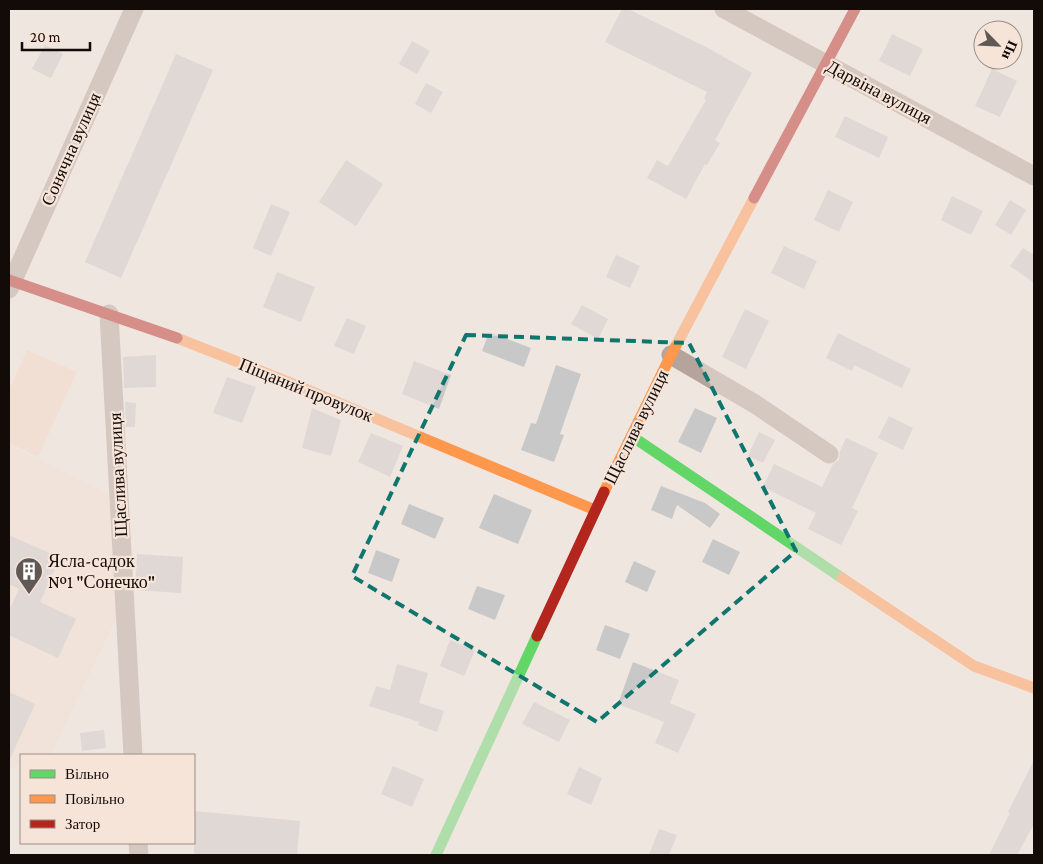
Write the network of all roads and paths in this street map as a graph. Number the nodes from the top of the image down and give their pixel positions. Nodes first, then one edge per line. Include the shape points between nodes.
1 (134, 9) edge
2 (724, 9) edge
3 (855, 9) edge
4 (826, 64) junction
5 (1034, 176) edge
6 (10, 284) edge
7 (109, 314) junction
8 (671, 355) junction
9 (634, 436) junction
10 (830, 454) dead end
11 (595, 510) junction
12 (1034, 688) edge
13 (133, 754) edge
14 (436, 855) edge

1 - 6 street, Сонячна вулиця
2 - 4 street, Дарвіна вулиця
3 - 4 street, Щаслива вулиця
4 - 5 street, Дарвіна вулиця
4 - 8 street, Щаслива вулиця
6 - 7 street, Піщаний провулок
7 - 11 street, Піщаний провулок via 291,383
7 - 13 street, Щаслива вулиця
8 - 9 street, Щаслива вулиця
8 - 10 street via 755,404
9 - 11 street, Щаслива вулиця
9 - 12 street via 974,666
11 - 14 street, Щаслива вулиця

